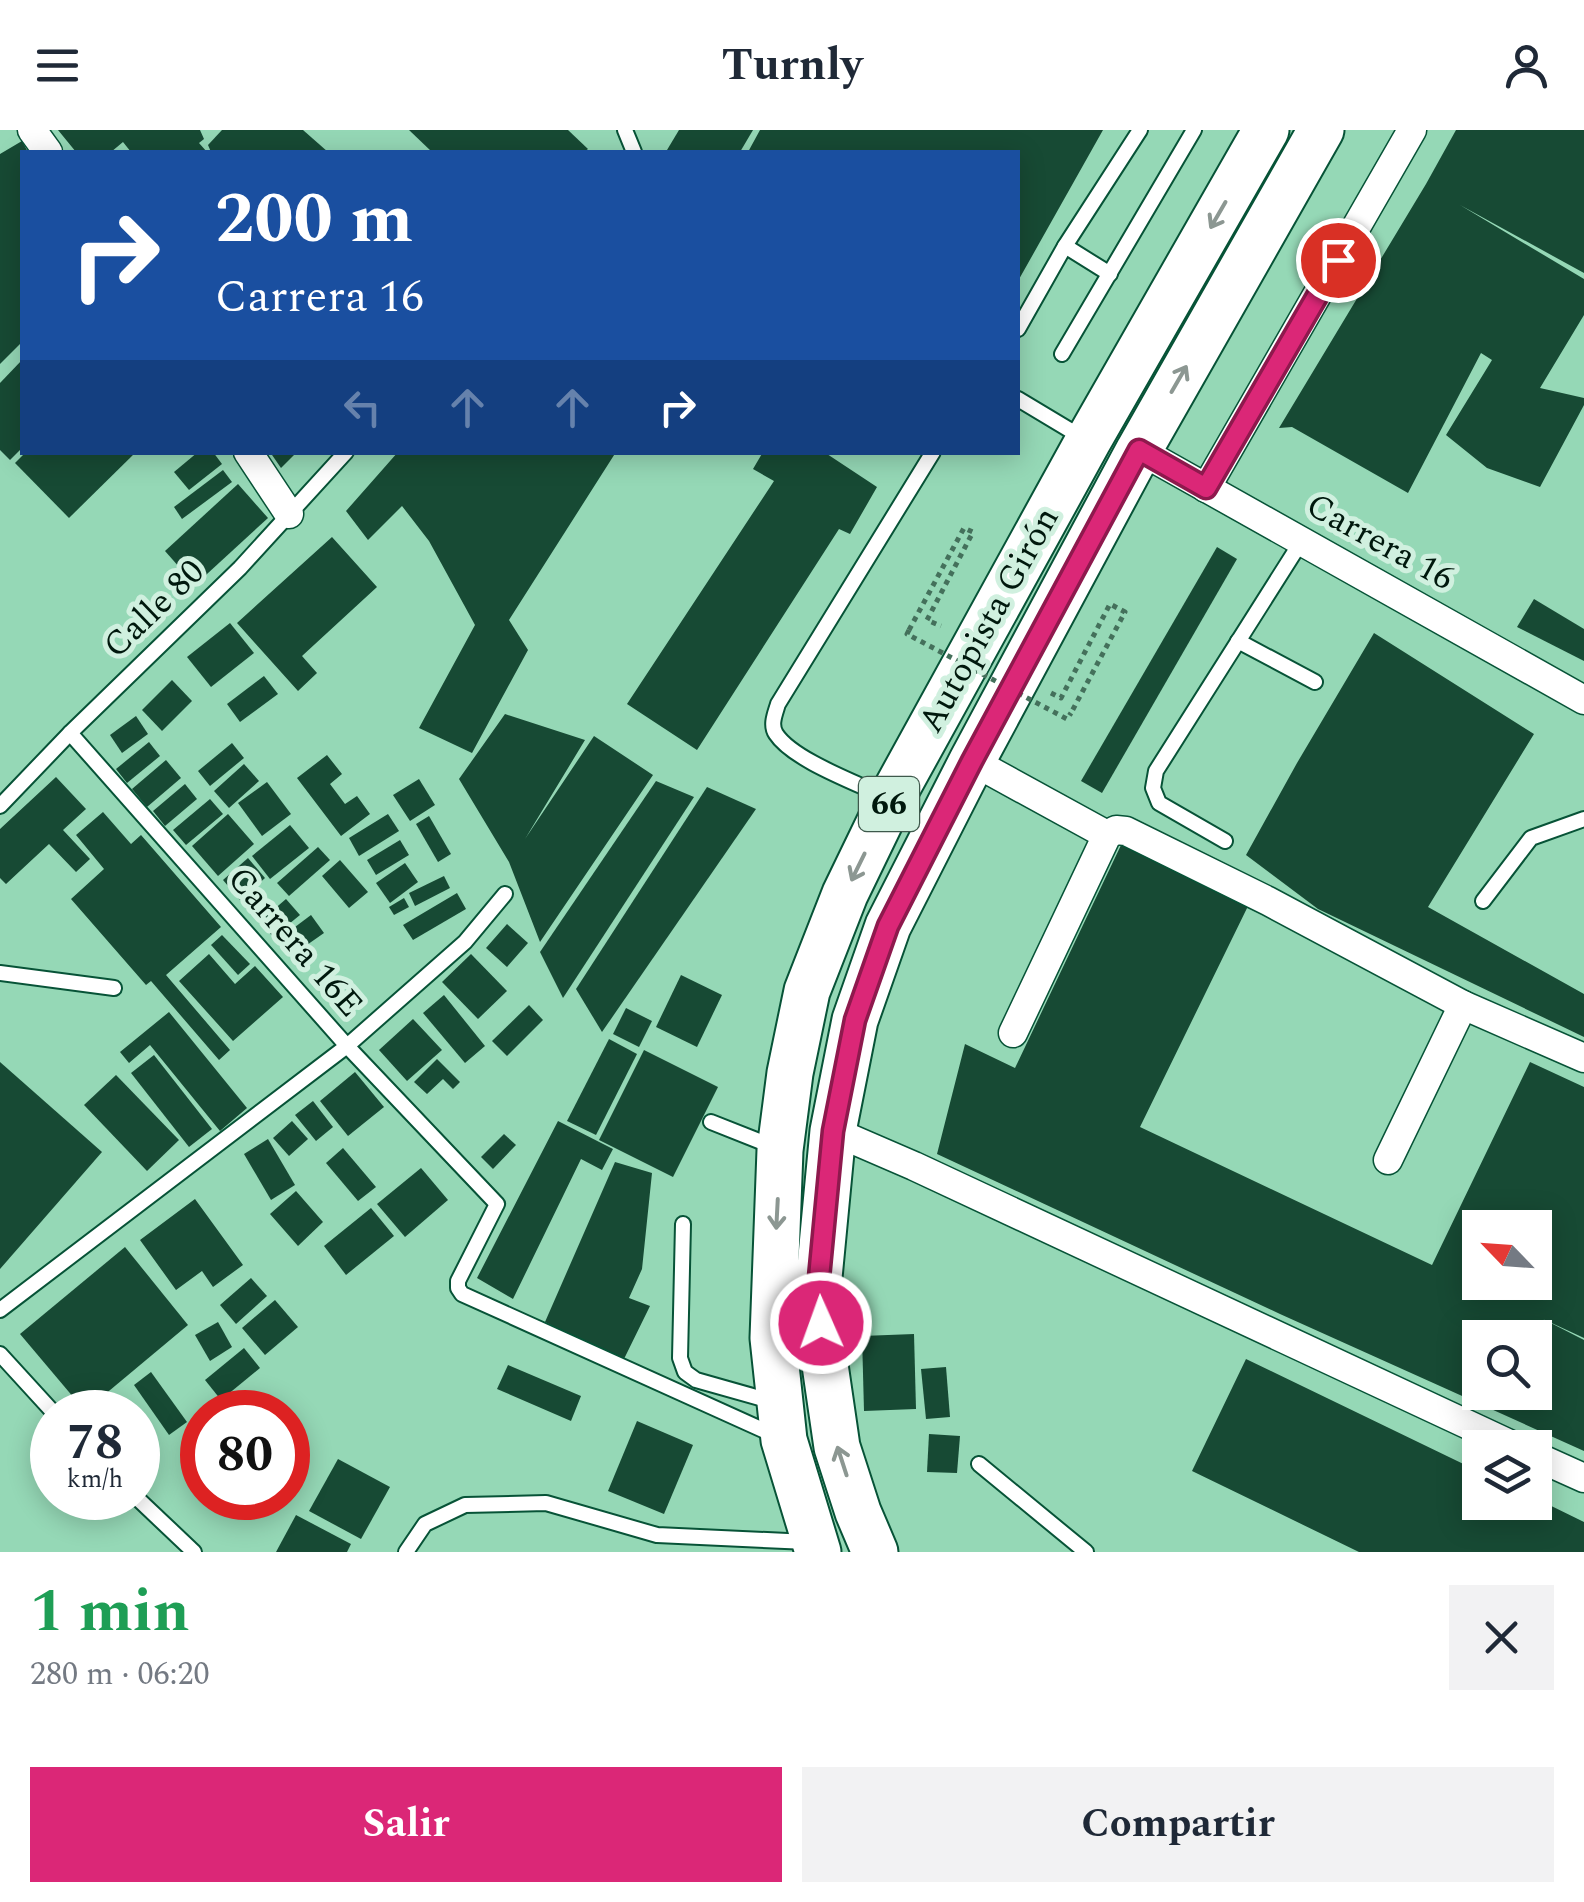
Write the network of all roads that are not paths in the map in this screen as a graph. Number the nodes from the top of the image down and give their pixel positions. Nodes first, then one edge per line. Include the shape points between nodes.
1 (1140, 130) edge
2 (1194, 130) edge
3 (1266, 130) edge
4 (1321, 130) edge
5 (1412, 130) edge
6 (1066, 246) junction
7 (1110, 274) junction
8 (1020, 326) edge
9 (1062, 354) dead end
10 (1020, 400) edge
11 (1088, 442) junction
12 (1139, 450) junction
13 (250, 455) edge
14 (343, 455) edge
15 (931, 455) edge
16 (1206, 488) junction
17 (289, 514) junction
18 (1301, 542) junction
19 (1238, 640) junction
20 (1316, 682) dead end
21 (1584, 700) edge
22 (70, 733) junction
23 (972, 761) junction
24 (891, 799) junction
25 (0, 806) edge
26 (1584, 819) edge
27 (1108, 835) junction
28 (1225, 841) dead end
29 (505, 894) dead end
30 (1483, 901) dead end
31 (0, 973) edge
32 (114, 988) dead end
33 (1463, 1005) junction
34 (1013, 1033) dead end
35 (346, 1046) junction
36 (1584, 1058) edge
37 (711, 1122) dead end
38 (833, 1131) junction
39 (780, 1150) junction
40 (1388, 1160) dead end
41 (684, 1224) dead end
42 (0, 1310) edge
43 (0, 1354) edge
44 (32, 1390) edge
45 (782, 1421) junction
46 (1479, 1430) edge
47 (979, 1464) dead end
48 (1552, 1464) edge
49 (1584, 1478) edge
50 (160, 1520) edge
51 (816, 1547) edge
52 (194, 1552) edge
53 (406, 1552) edge
54 (876, 1552) edge
55 (1086, 1552) edge

1 - 6 lane
2 - 7 lane
3 -> 11 highway, Autopista Girón / 66
12 -> 4 highway, Autopista Girón / 66
5 - 16 street
6 - 7 lane
6 - 8 lane
7 - 9 lane
10 - 11 lane
11 - 24 highway, Autopista Girón / 66
12 - 16 street, Carrera 16
12 - 23 highway, Autopista Girón / 66
13 - 17 street
14 - 17 lane, Calle 80
15 - 24 lane via 772,723 800,756
16 - 18 street, Carrera 16
17 - 22 lane, Calle 80
18 - 19 lane
18 - 21 street, Carrera 16
19 - 20 lane
19 - 28 lane via 1156,771 1153,788 1159,803
22 - 25 lane, Calle 80
22 - 35 lane, Carrera 16E
23 - 27 street
23 - 38 highway, Autopista Girón / 66 via 888,926 855,1020
24 -> 39 highway, Autopista Girón / 66 via 807,991
26 - 30 lane via 1531,838
27 - 33 street via 1126,830
27 - 34 street
29 - 35 lane via 465,942
31 - 32 lane
33 - 36 street
33 - 40 street
35 - 42 lane
35 - 45 lane, Carrera 16E via 497,1204 458,1281 462,1294
37 - 39 lane
38 - 46 street
54 -> 38 highway, Autopista Girón / 66 via 837,1447 824,1358 818,1288
39 -> 45 highway, Autopista Girón / 66 via 773,1338
41 - 45 lane via 685,1372
43 - 44 lane
45 - 51 highway, Autopista Girón / 66
47 - 55 lane
48 - 49 street
50 - 52 lane
51 - 53 lane via 657,1535 546,1503 464,1506 426,1524

